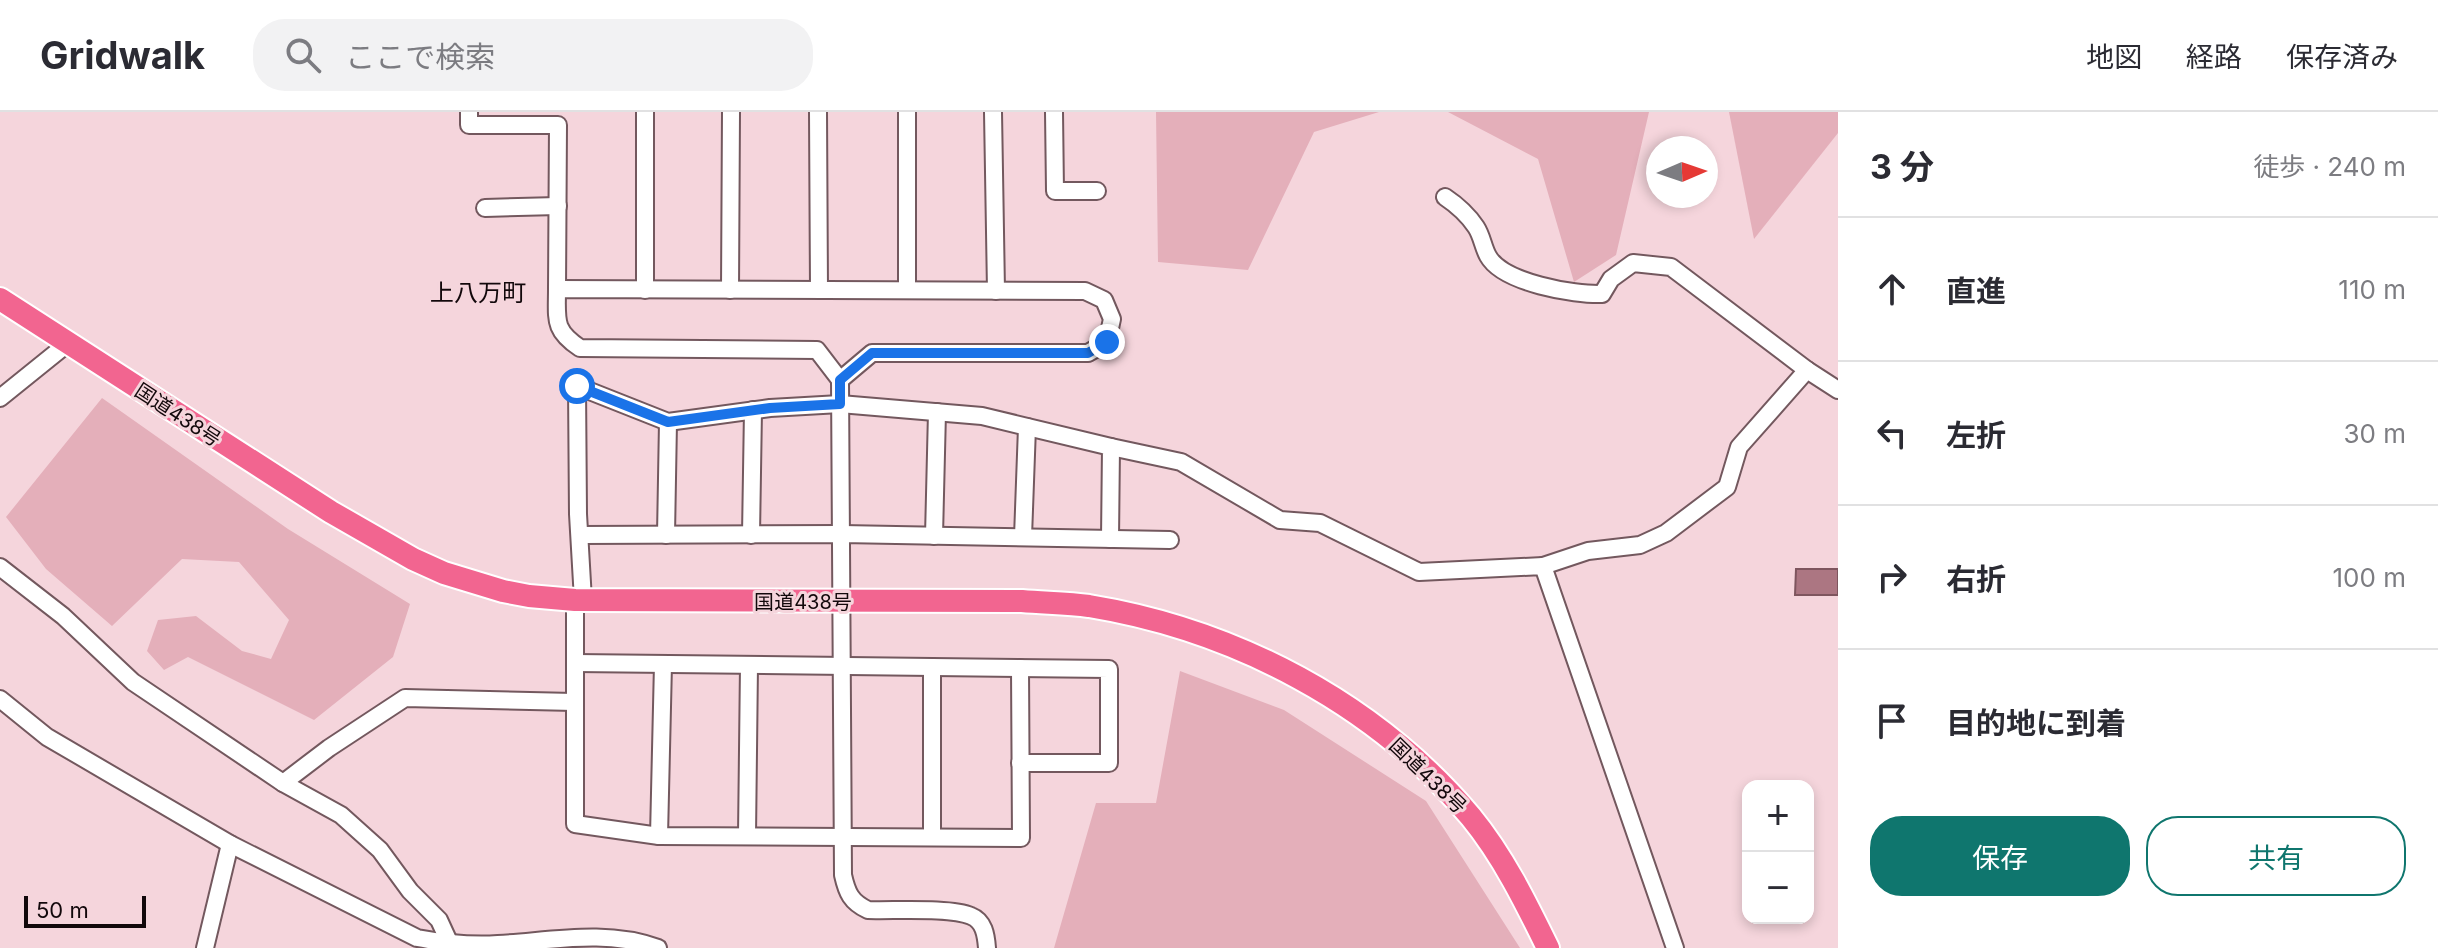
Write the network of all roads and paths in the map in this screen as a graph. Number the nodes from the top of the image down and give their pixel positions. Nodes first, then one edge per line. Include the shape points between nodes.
1 (469, 112) edge
2 (645, 112) edge
3 (731, 112) edge
4 (818, 112) edge
5 (907, 112) edge
6 (993, 112) edge
7 (1054, 112) edge
8 (558, 119) edge
9 (1097, 191) dead end
10 (1445, 197) dead end
11 (558, 206) junction
12 (485, 208) dead end
13 (557, 289) junction
14 (645, 290) junction
15 (730, 290) junction
16 (819, 290) junction
17 (907, 290) junction
18 (996, 291) junction
19 (0, 299) edge
20 (67, 344) junction
21 (1807, 370) junction
22 (840, 380) junction
23 (1838, 390) edge
24 (0, 398) edge
25 (840, 404) junction
26 (753, 410) junction
27 (937, 412) junction
28 (668, 422) junction
29 (1027, 427) junction
30 (1111, 447) junction
31 (842, 534) junction
32 (581, 535) junction
33 (666, 535) junction
34 (751, 535) junction
35 (934, 536) junction
36 (1023, 537) junction
37 (1110, 539) junction
38 (1170, 540) dead end
39 (1543, 566) junction
40 (0, 567) edge
41 (579, 600) junction
42 (842, 602) junction
43 (575, 663) junction
44 (663, 664) junction
45 (749, 665) junction
46 (842, 666) junction
47 (932, 667) junction
48 (1020, 668) junction
49 (0, 699) edge
50 (574, 702) junction
51 (1020, 763) junction
52 (283, 783) junction
53 (659, 836) junction
54 (747, 836) junction
55 (843, 836) junction
56 (932, 837) junction
57 (230, 844) junction
58 (450, 944) junction
59 (205, 948) edge
60 (658, 948) edge
61 (987, 948) edge
62 (1548, 948) edge
63 (1675, 948) edge

1 - 8 street via 469,125
2 - 14 street
3 - 15 street
4 - 16 street
5 - 17 street
6 - 18 street
7 - 9 street via 1055,191
8 - 11 street
10 - 21 street via 1477,228 1489,259 1511,276 1581,295 1602,294 1611,279 1633,263 1671,267
11 - 12 street
11 - 13 street
13 - 14 street
13 - 22 street via 563,337 580,348 817,350
14 - 15 street
15 - 16 street
16 - 17 street
17 - 18 street
18 - 22 street via 1095,295 1104,300 1112,319 1107,342 1088,353 872,353
19 - 20 highway, 国道438号
20 - 24 street
20 - 41 highway, 国道438号 via 413,559 503,591
21 - 23 street
21 - 39 street via 1739,447 1727,487 1666,533 1640,545 1588,551
22 - 25 street
25 - 26 street
25 - 27 street
25 - 31 street
26 - 28 street
26 - 34 street
27 - 29 street
27 - 35 street
28 - 32 street via 577,386
28 - 33 street
29 - 30 street
29 - 36 street
30 - 37 street
30 - 39 street via 1181,462 1280,520 1320,523 1419,572
31 - 34 street
31 - 35 street
31 - 42 street
32 - 33 street
32 - 41 street
33 - 34 street
35 - 36 street
36 - 37 street
37 - 38 street
39 - 63 street
40 - 52 street via 63,616 133,682
41 - 42 highway, 国道438号
41 - 43 street
42 - 46 street
42 - 62 highway, 国道438号 via 1087,606 1204,636 1307,681 1391,739 1472,818 1501,859
43 - 44 street
43 - 50 street
44 - 45 street
44 - 53 street
45 - 46 street
45 - 54 street
46 - 47 street
46 - 55 street
47 - 48 street
47 - 56 street
48 - 51 street
48 - 51 street via 1109,669 1109,763
49 - 57 street via 47,737
50 - 52 street via 405,698
50 - 53 street via 575,824
51 - 56 street via 1021,838
52 - 58 street via 341,815 380,850 439,920
53 - 54 street
54 - 55 street
55 - 56 street
55 - 61 street via 843,875 856,905 972,916 981,923
57 - 58 street via 417,938
57 - 59 street
58 - 60 street via 587,937

